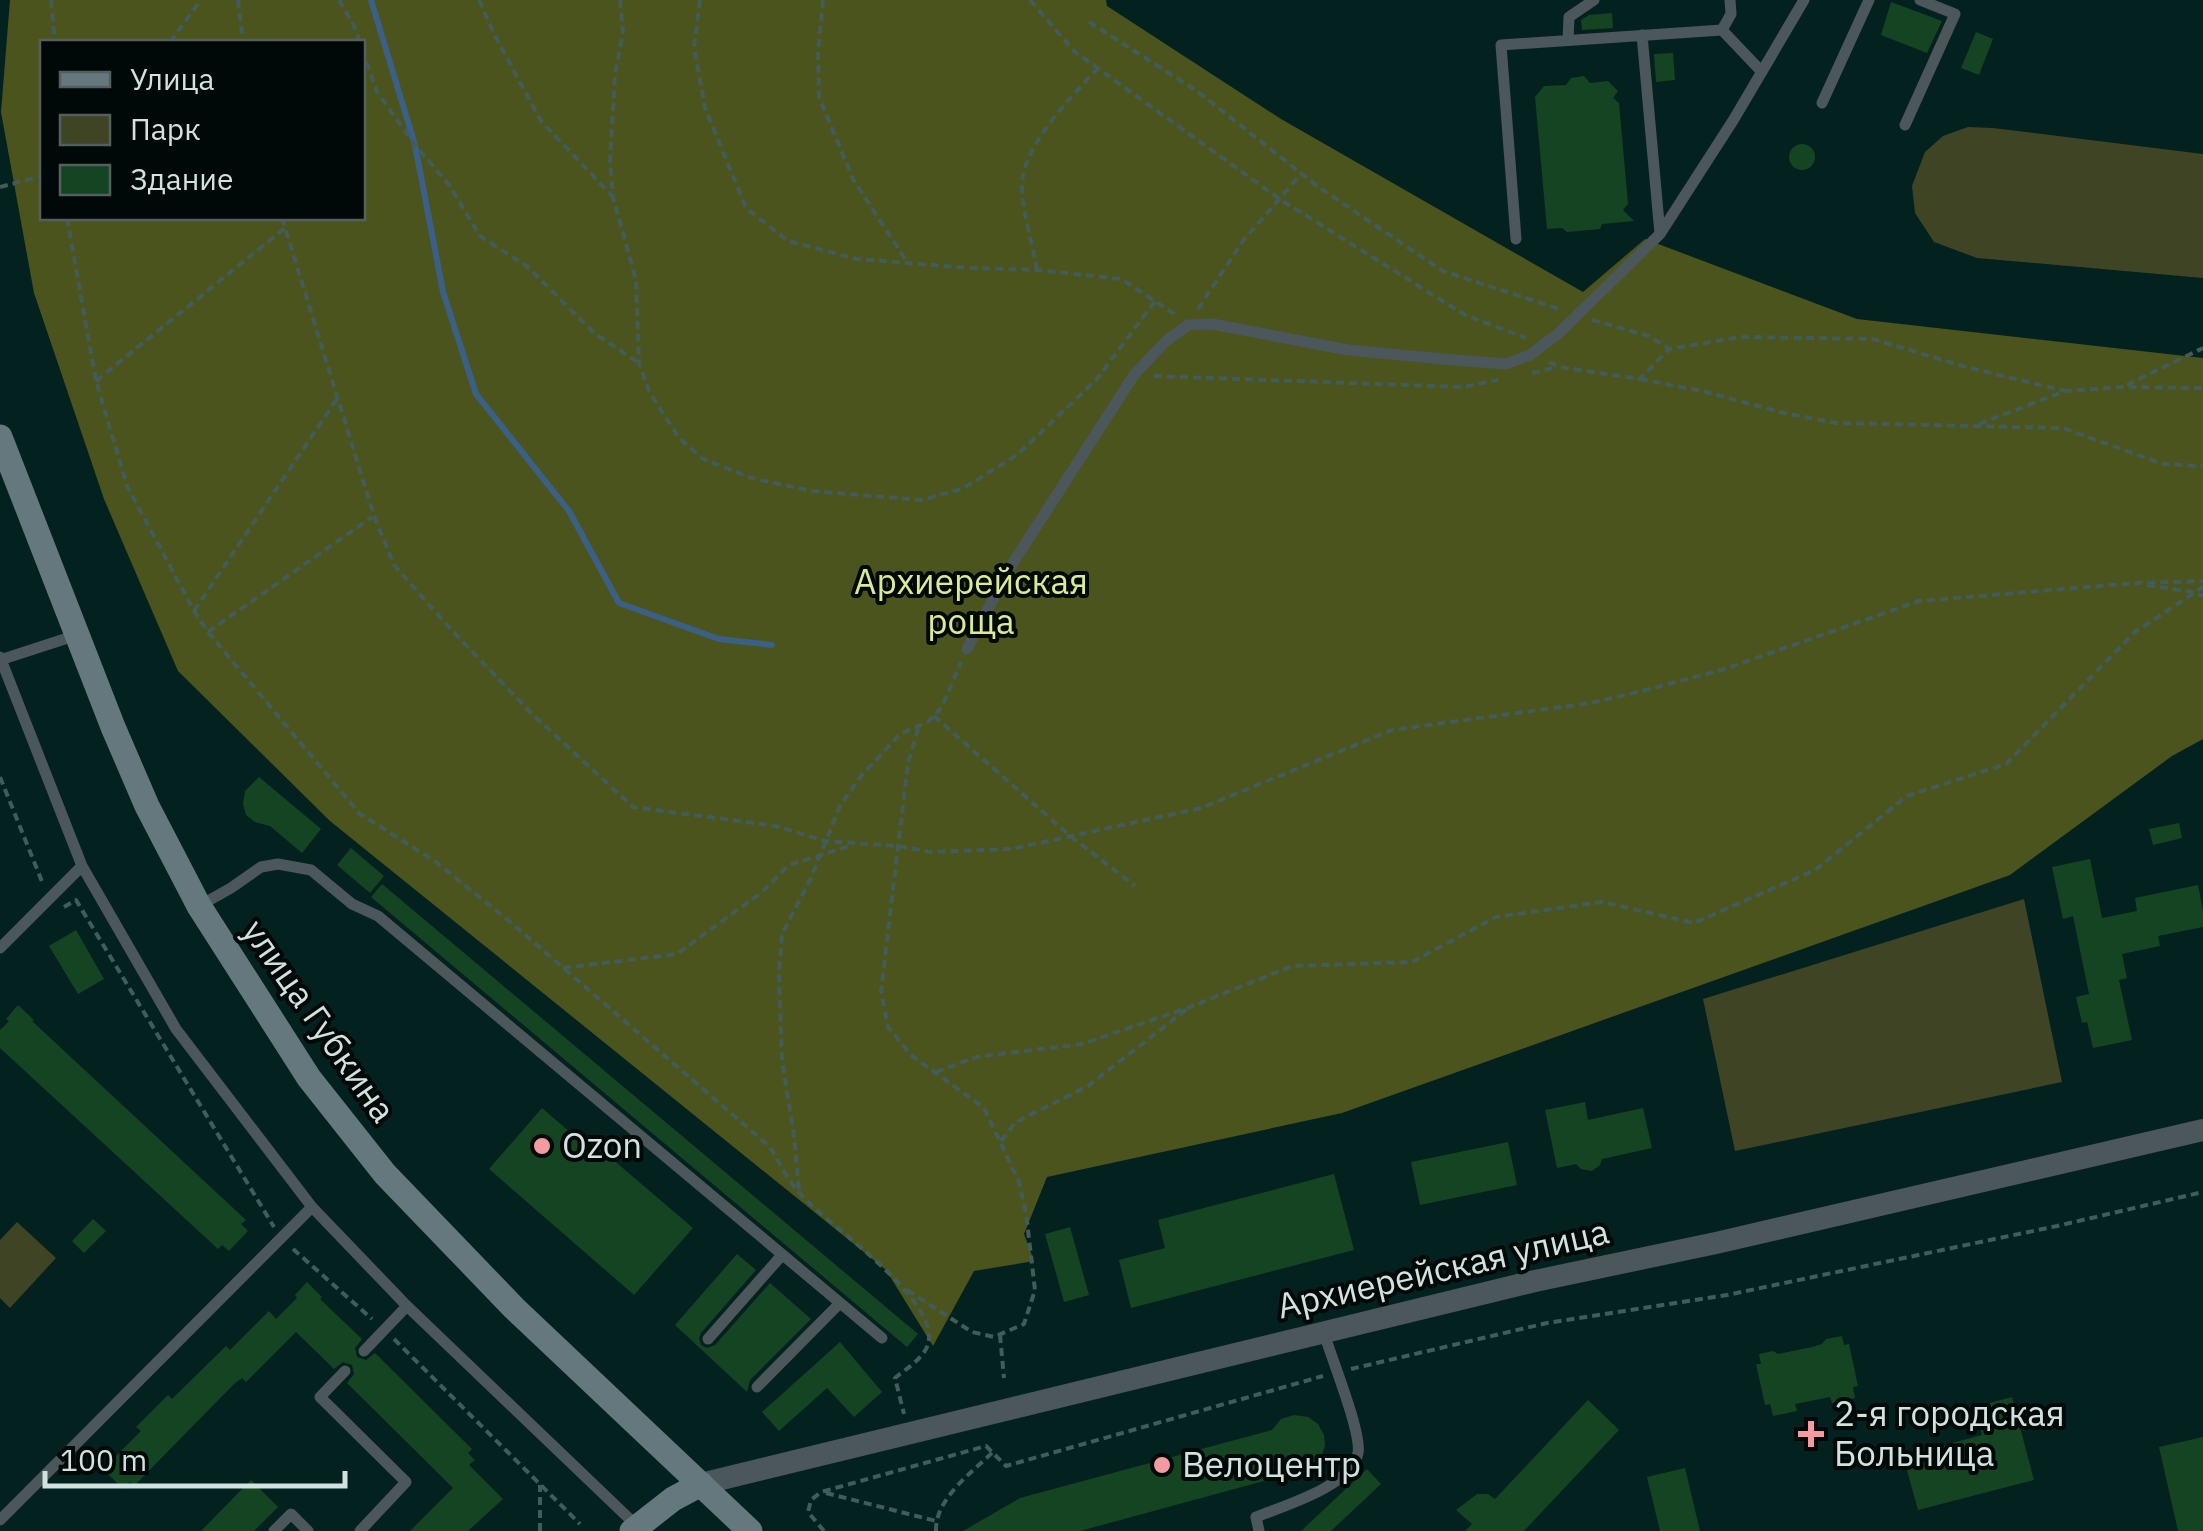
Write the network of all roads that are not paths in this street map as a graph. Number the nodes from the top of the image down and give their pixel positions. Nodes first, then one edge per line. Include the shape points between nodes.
1 (1594, 0) edge
2 (1730, 0) edge
3 (1804, 0) edge
4 (1869, 0) edge
5 (1920, 0) edge
6 (1722, 30) junction
7 (1642, 35) junction
8 (1568, 40) junction
9 (1762, 72) junction
10 (1822, 104) dead end
11 (1905, 125) dead end
12 (1660, 234) junction
13 (1516, 239) dead end
14 (0, 437) edge
15 (77, 635) junction
16 (967, 649) road end
17 (0, 659) edge
18 (82, 866) junction
19 (199, 906) junction
20 (0, 948) edge
21 (2203, 1130) edge
22 (312, 1207) junction
23 (782, 1255) junction
24 (840, 1303) junction
25 (408, 1306) junction
26 (1324, 1333) junction
27 (882, 1338) dead end
28 (708, 1339) dead end
29 (364, 1351) dead end
30 (344, 1372) dead end
31 (758, 1387) dead end
32 (701, 1484) junction
33 (0, 1520) edge
34 (637, 1529) edge
35 (274, 1531) edge
36 (308, 1531) edge
37 (360, 1531) edge
38 (750, 1531) edge
39 (1260, 1531) edge

1 - 8 lane via 1569,17
2 - 6 lane
3 - 9 lane
4 - 10 lane
5 - 11 lane via 1955,14
6 - 7 lane
6 - 9 lane
7 - 8 lane
7 - 12 lane
8 - 13 lane via 1502,45
9 - 12 lane
12 - 16 lane via 1544,345 1506,364 1348,350 1188,324 1134,375 1009,569
14 - 15 main road, улица Губкина
15 - 17 lane
15 - 19 main road, улица Губкина via 148,806
17 - 18 lane
18 - 20 lane
18 - 22 lane via 176,1028
19 - 23 lane via 261,867 311,870 378,916
19 - 32 main road, улица Губкина via 309,1078 385,1174 514,1308
21 - 26 street, Архиерейская улица
22 - 25 lane
22 - 33 lane
23 - 24 lane
23 - 28 lane
24 - 27 lane
24 - 31 lane
25 - 29 lane
25 - 34 lane
26 - 32 street, Архиерейская улица
26 - 39 lane via 1358,1452 1350,1468 1322,1490 1256,1517
30 - 37 lane via 320,1397 406,1482
32 - 34 main road
32 - 38 main road, улица Губкина
35 - 36 lane via 290,1514

